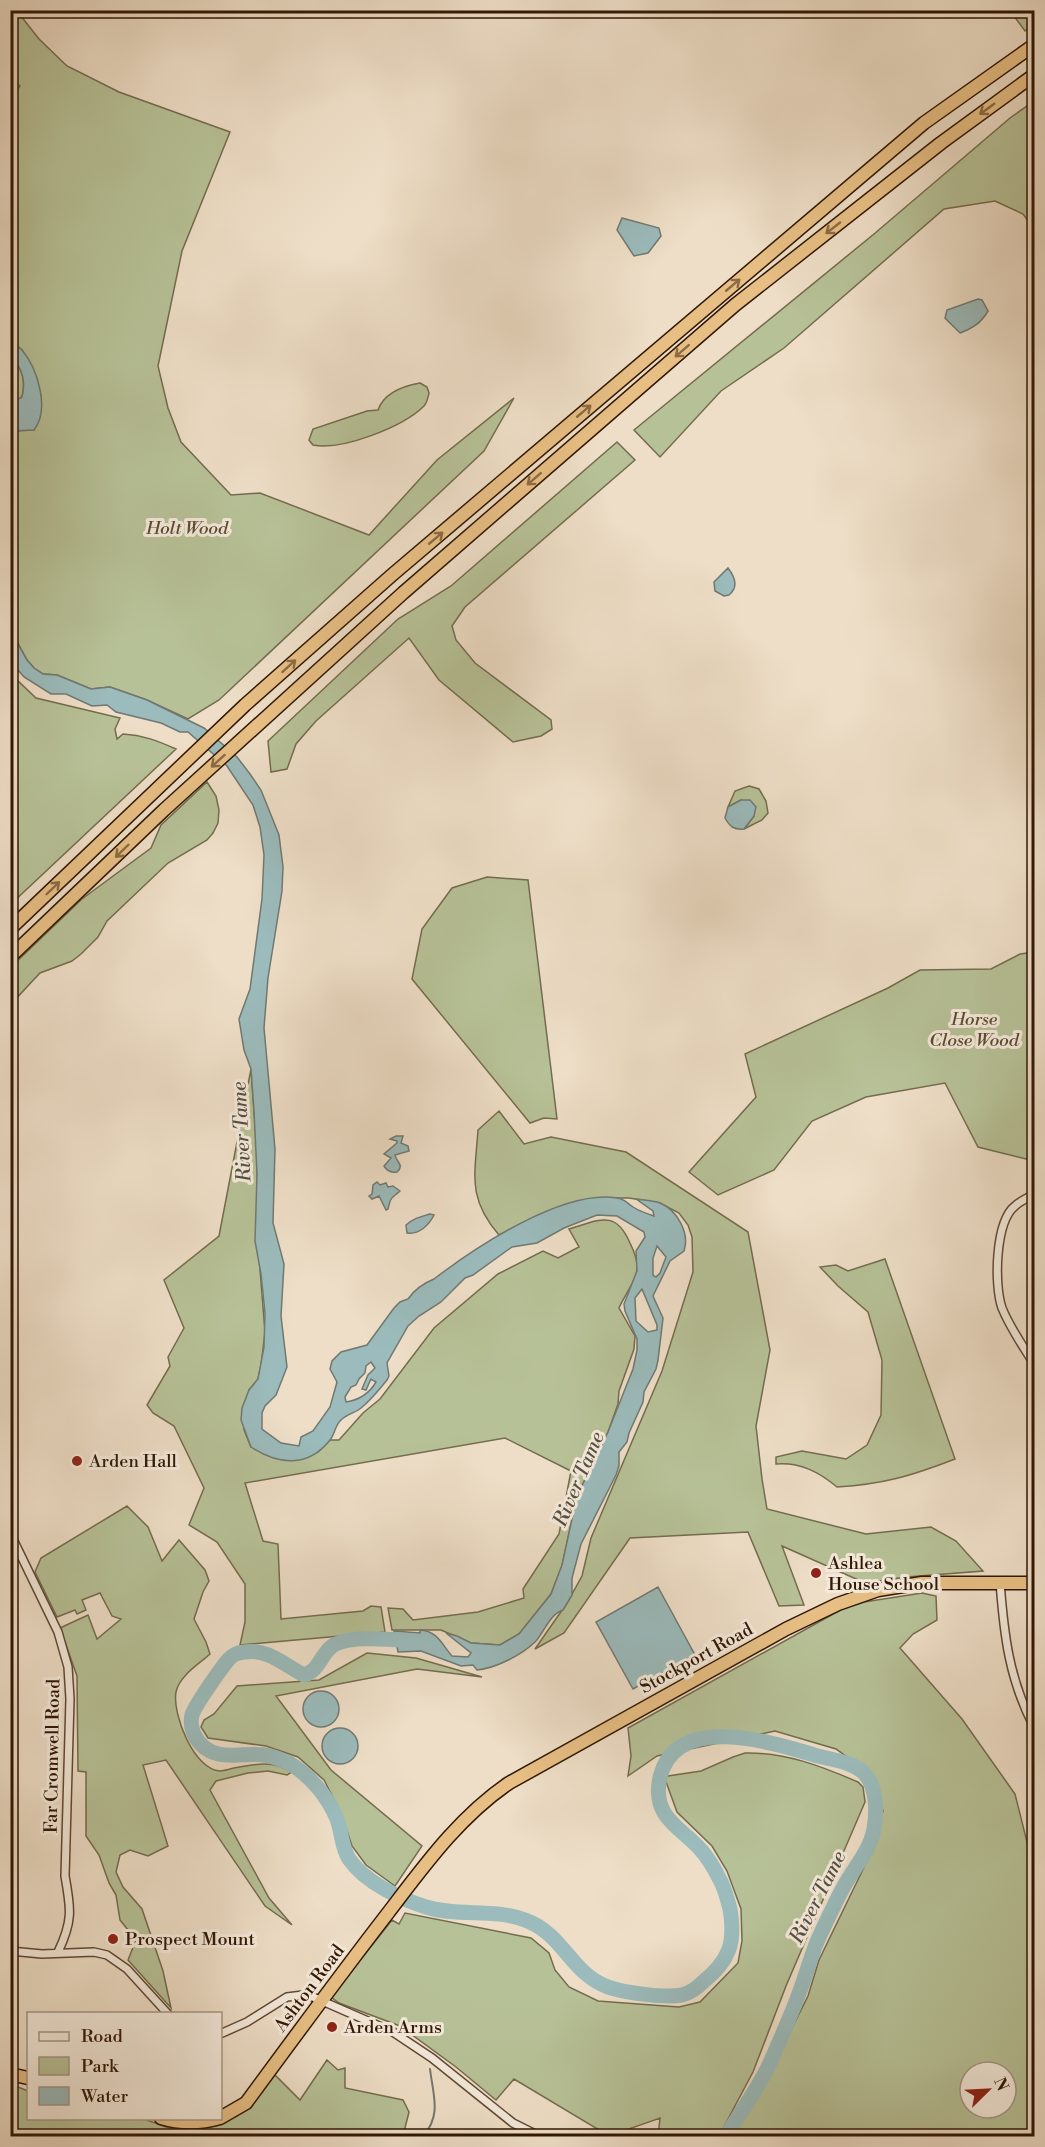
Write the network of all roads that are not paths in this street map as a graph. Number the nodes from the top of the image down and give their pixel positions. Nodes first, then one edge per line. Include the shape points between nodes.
1 (1035, 45) edge
2 (1035, 75) edge
3 (10, 929) edge
4 (10, 957) edge
5 (1035, 1194) edge
6 (1035, 1364) edge
7 (10, 1533) edge
8 (1000, 1582) junction
9 (1035, 1583) edge
10 (1035, 1727) edge
11 (419, 1871) joint
12 (10, 1951) edge
13 (58, 1952) junction
14 (321, 2002) junction
15 (167, 2012) edge
16 (222, 2033) edge
17 (10, 2074) edge
18 (27, 2078) edge
19 (222, 2117) edge
20 (172, 2120) edge
21 (212, 2120) edge
22 (539, 2136) edge

3 -> 1 highway via 245,705 392,575 924,123
2 -> 4 highway via 941,143 735,305 403,593 164,810
5 - 6 street via 1013,1207 999,1237 997,1277 1002,1306
7 - 13 street, Far Cromwell Road via 58,1632 68,1667 65,1876 70,1920
8 - 9 highway, Stockport Road
8 - 10 street via 1009,1660
8 - 11 highway, Stockport Road via 894,1587 820,1612 509,1783 476,1808
11 - 14 highway, Ashton Road
12 - 13 street
13 - 15 street via 107,1955 127,1969
14 - 16 street via 303,1995 286,1996
14 - 19 highway, Ashton Road via 246,2103
14 - 22 street via 393,2032 513,2123
17 - 18 highway
20 - 21 highway, Ashton Road

